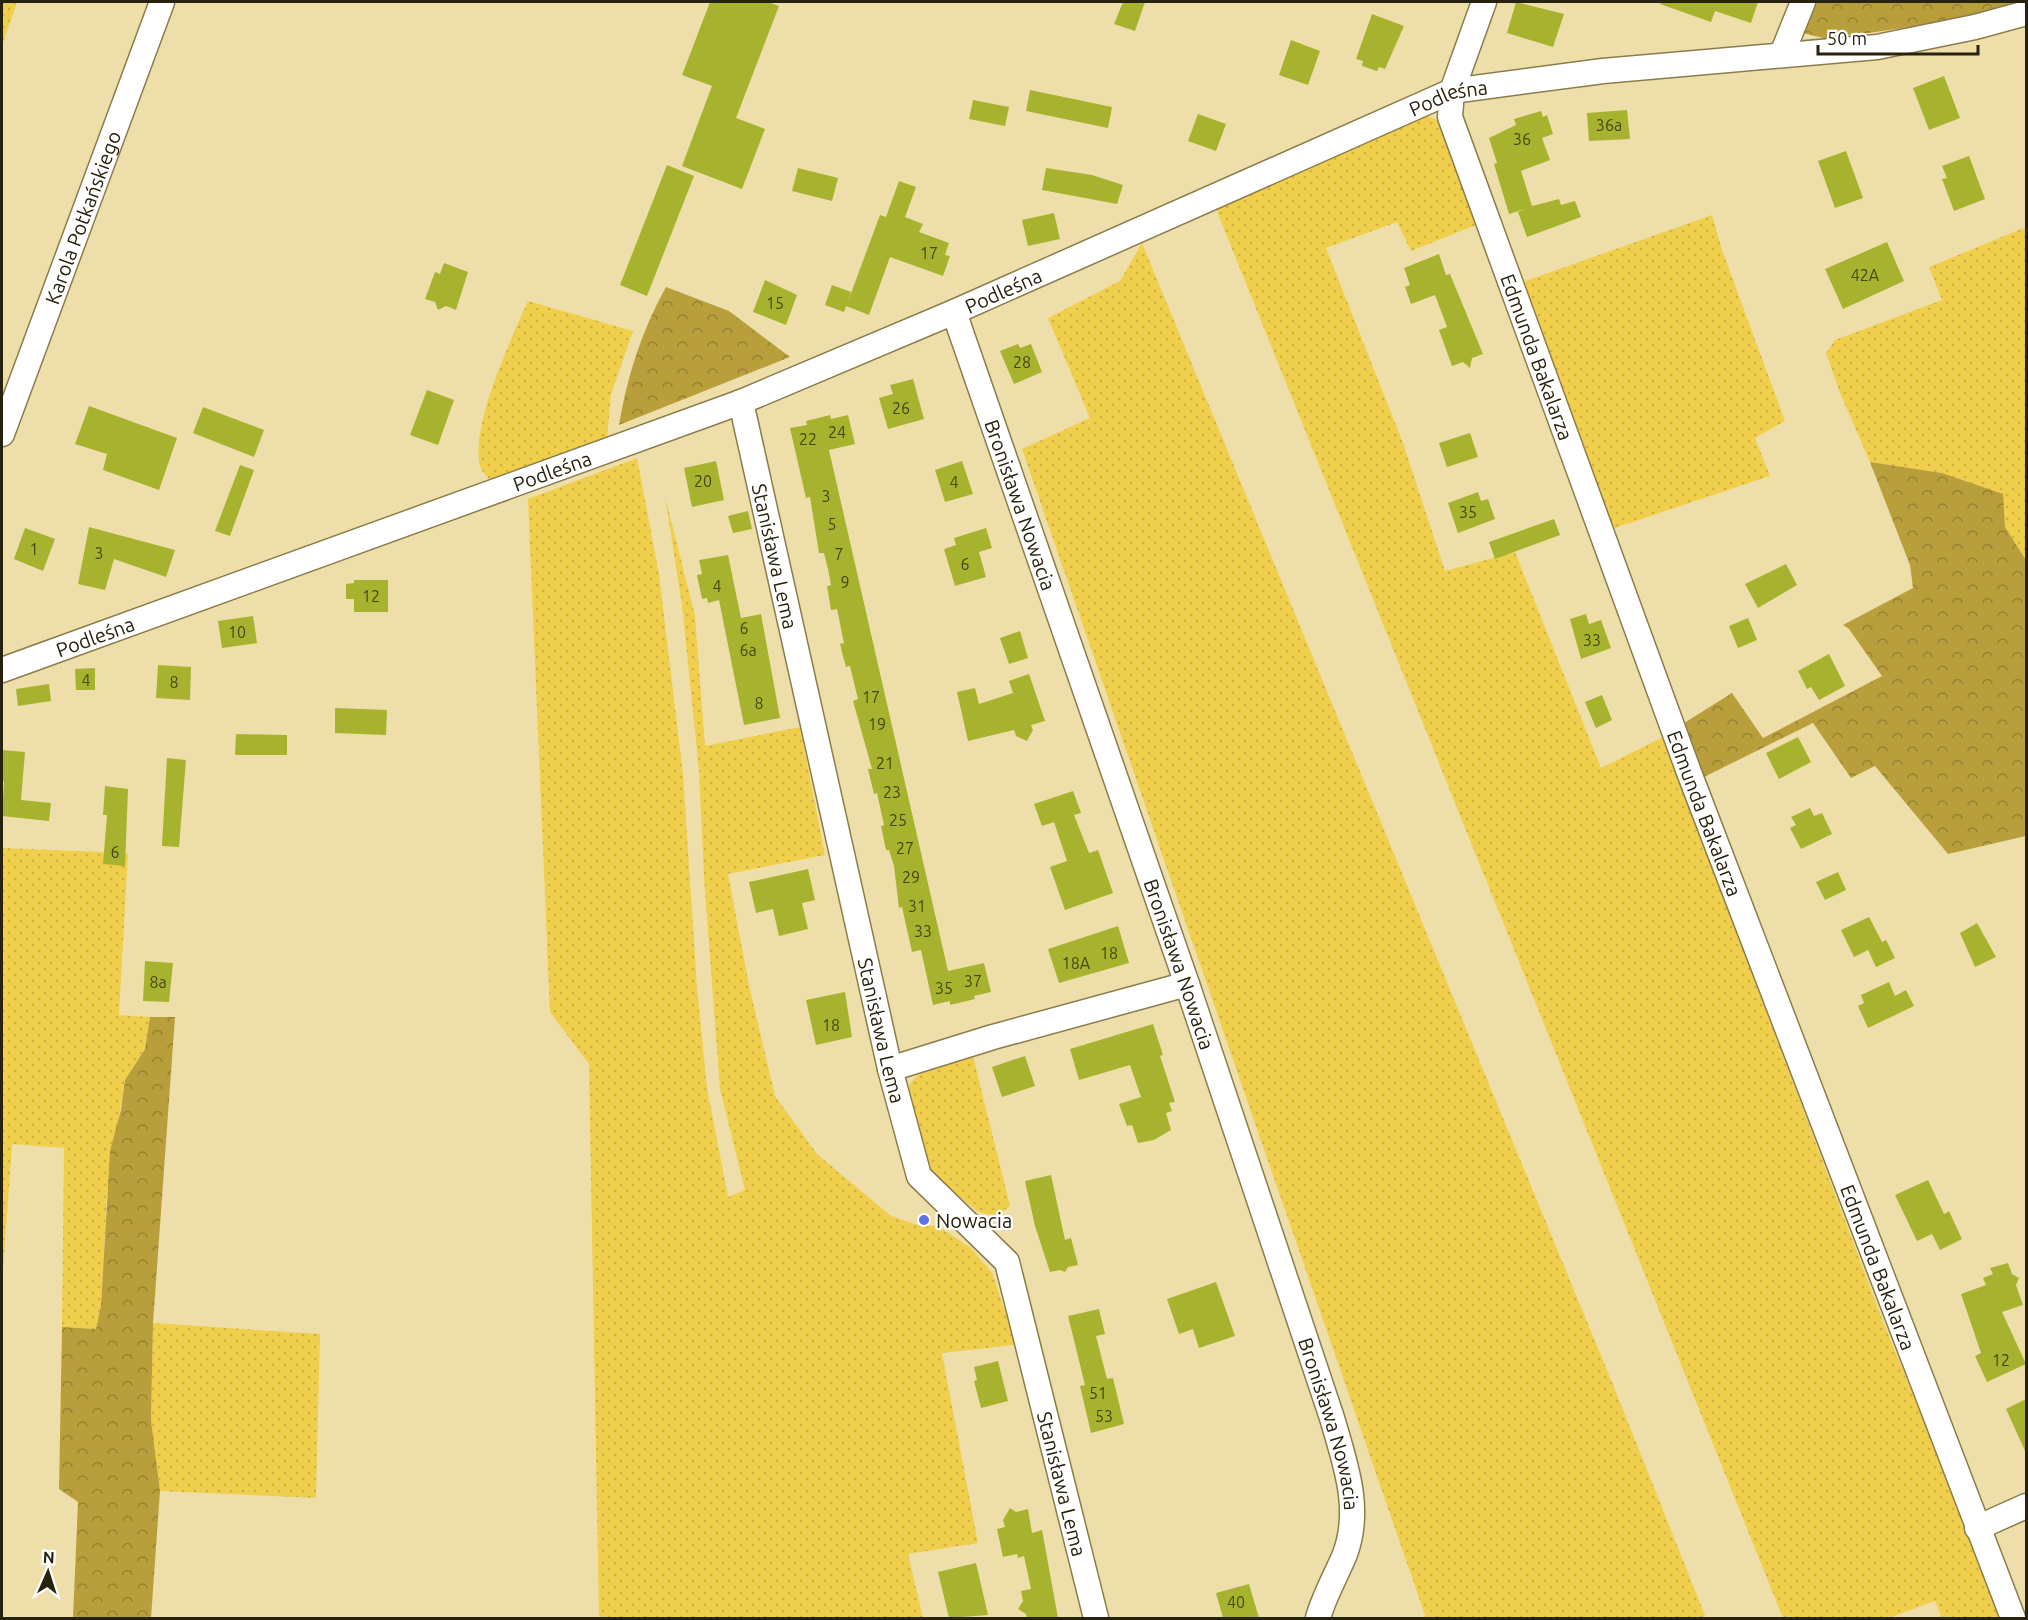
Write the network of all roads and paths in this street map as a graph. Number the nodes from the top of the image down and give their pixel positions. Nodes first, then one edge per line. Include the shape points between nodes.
1 (162, 2) edge
2 (1484, 2) edge
3 (1803, 2) edge
4 (2026, 13) edge
5 (1782, 54) junction
6 (1452, 90) junction
7 (954, 312) junction
8 (741, 402) junction
9 (2, 434) edge
10 (2, 670) edge
11 (1187, 984) junction
12 (890, 1069) junction
13 (2026, 1506) edge
14 (1977, 1528) junction
15 (1096, 1618) edge
16 (1318, 1618) edge
17 (2013, 1618) edge

1 - 9 street, Karola Potkańskiego
2 - 6 street, Edmunda Bakalarza
3 - 5 street
4 - 5 street, Podleśna via 1877,47
5 - 6 street, Podleśna
6 - 7 street, Podleśna
6 - 14 street, Edmunda Bakalarza via 1450,117 1499,257 1690,776
7 - 8 street, Podleśna
7 - 11 street, Bronisława Nowacia
8 - 10 street, Podleśna
8 - 12 street, Stanisława Lema
11 - 12 street
11 - 16 street, Bronisława Nowacia via 1296,1305 1350,1484 1353,1518 1345,1553
12 - 15 street, Stanisława Lema via 919,1176 1008,1262
13 - 14 street
14 - 17 street, Edmunda Bakalarza

